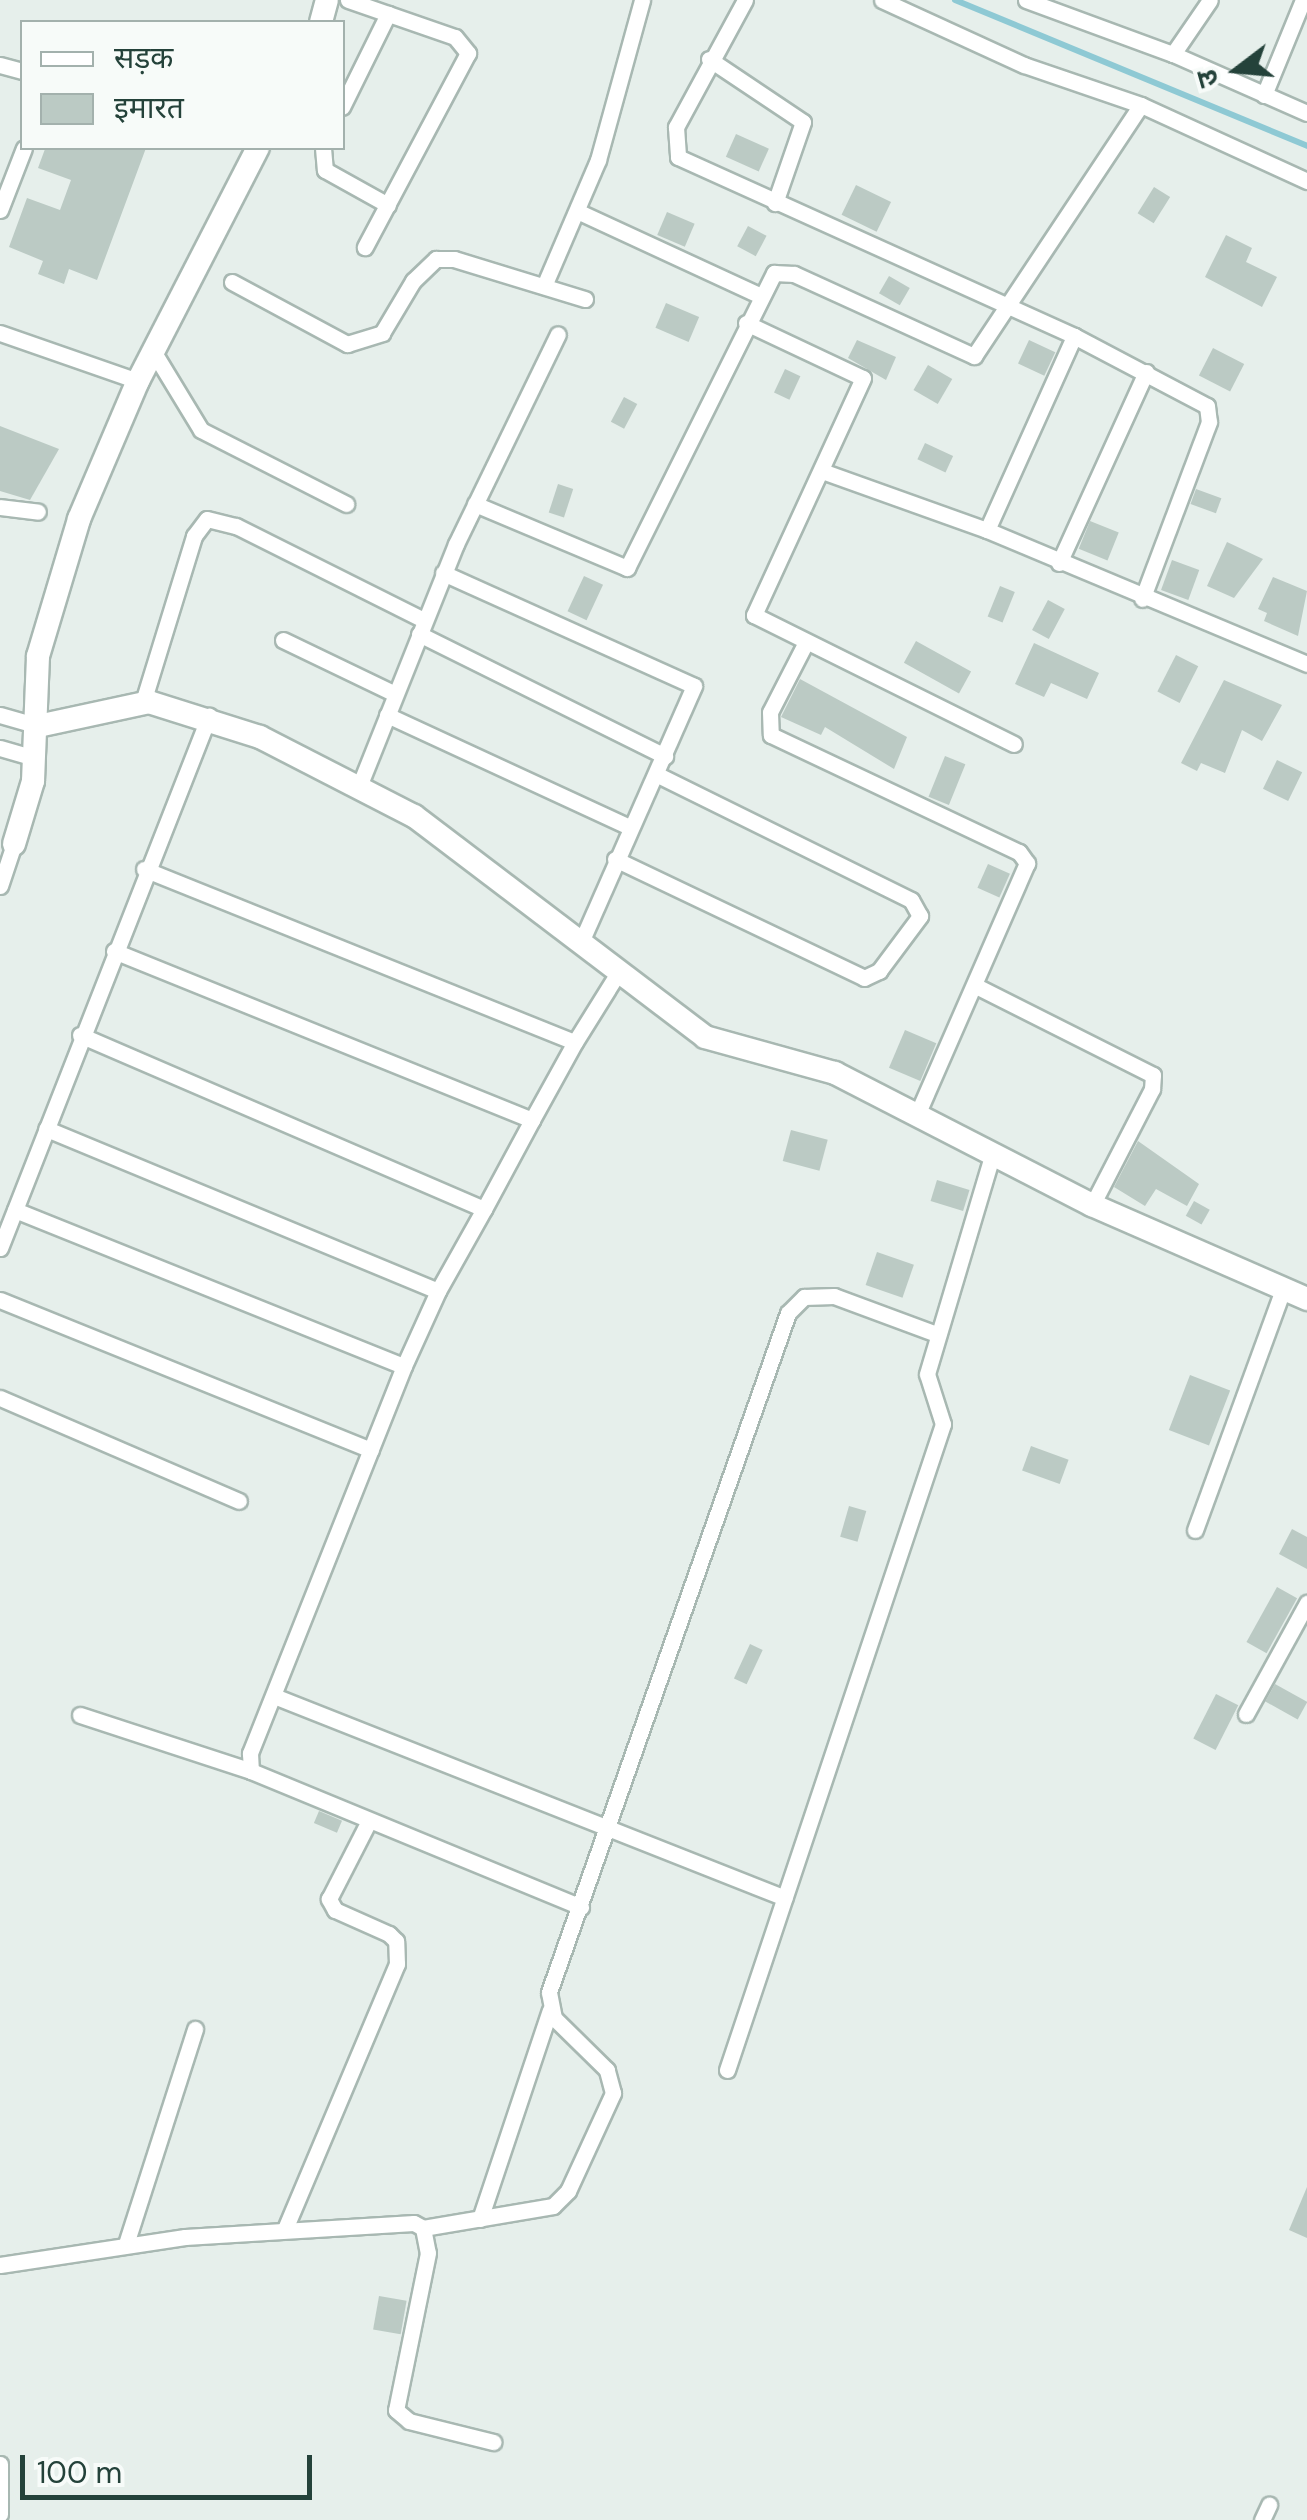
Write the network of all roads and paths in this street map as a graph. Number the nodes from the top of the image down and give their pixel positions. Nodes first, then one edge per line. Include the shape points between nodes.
1 (348, 0) edge
2 (642, 0) edge
3 (745, 0) edge
4 (882, 0) edge
5 (1026, 0) edge
6 (1303, 0) edge
7 (1204, 1) edge
8 (388, 14) junction
9 (1173, 54) junction
10 (709, 60) junction
11 (1264, 96) junction
12 (345, 101) edge
13 (1142, 104) junction
14 (1307, 113) edge
15 (23, 150) edge
16 (257, 150) edge
17 (323, 150) edge
18 (1307, 182) edge
19 (776, 203) junction
20 (388, 205) junction
21 (0, 210) edge
22 (576, 211) junction
23 (365, 248) dead end
24 (232, 282) dead end
25 (544, 286) junction
26 (758, 295) junction
27 (585, 299) dead end
28 (1008, 307) junction
29 (746, 322) junction
30 (0, 333) edge
31 (558, 334) dead end
32 (1074, 336) junction
33 (153, 351) junction
34 (1146, 372) junction
35 (138, 381) junction
36 (822, 470) junction
37 (346, 504) dead end
38 (475, 504) junction
39 (0, 507) edge
40 (38, 512) dead end
41 (987, 530) junction
42 (1059, 563) junction
43 (443, 573) junction
44 (1142, 599) junction
45 (422, 627) junction
46 (283, 640) dead end
47 (804, 644) junction
48 (1307, 664) edge
49 (395, 694) junction
50 (143, 702) junction
51 (0, 715) edge
52 (387, 715) junction
53 (208, 716) junction
54 (38, 726) junction
55 (1014, 744) dead end
56 (0, 748) edge
57 (665, 756) junction
58 (34, 769) junction
59 (656, 774) junction
60 (360, 784) junction
61 (630, 827) junction
62 (14, 844) joint
63 (615, 859) junction
64 (144, 869) junction
65 (0, 886) edge
66 (581, 942) junction
67 (114, 951) junction
68 (618, 973) junction
69 (976, 986) junction
70 (80, 1035) junction
71 (576, 1042) junction
72 (918, 1112) junction
73 (532, 1120) junction
74 (46, 1129) junction
75 (992, 1156) junction
76 (1092, 1205) junction
77 (484, 1209) junction
78 (14, 1210) junction
79 (0, 1248) edge
80 (1283, 1289) junction
81 (438, 1291) junction
82 (0, 1300) edge
83 (1307, 1300) edge
84 (936, 1334) junction
85 (404, 1366) junction
86 (0, 1398) edge
87 (371, 1450) junction
88 (239, 1500) dead end
89 (1195, 1530) dead end
90 (1307, 1603) edge
91 (1301, 1630) edge
92 (274, 1696) junction
93 (1246, 1714) dead end
94 (80, 1715) dead end
95 (251, 1771) junction
96 (369, 1821) junction
97 (608, 1827) junction
98 (785, 1898) junction
99 (581, 1907) junction
100 (550, 2010) junction
101 (195, 2029) dead end
102 (727, 2070) dead end
103 (480, 2219) junction
104 (423, 2228) junction
105 (285, 2229) junction
106 (126, 2244) junction
107 (0, 2265) edge
108 (493, 2442) dead end
109 (0, 2464) edge
110 (0, 2514) edge

1 - 8 street
2 - 22 street via 598,160
3 - 10 street
4 - 13 street via 1024,64
5 - 9 street
6 - 11 street
7 - 9 street
8 - 12 street
8 - 20 street via 455,37 468,53
9 - 11 street
10 - 19 street via 804,122
10 - 19 street via 676,128 674,148 683,161
11 - 14 street
13 - 18 street
13 - 28 street
15 - 21 street
16 - 33 street
17 - 20 street via 325,170
19 - 28 street
20 - 23 street
22 - 25 street
22 - 26 street
24 - 25 street via 347,344 382,333 413,281 436,259
25 - 27 street
26 - 28 street via 774,273 786,271 970,357
26 - 29 street
28 - 32 street
29 - 36 street via 861,374
29 - 38 street via 627,568
30 - 35 street
31 - 38 street
32 - 34 street
32 - 41 street
33 - 35 street
33 - 37 street via 201,430
34 - 42 street
34 - 44 street via 1200,400 1210,413
35 - 54 street via 52,600 38,656
36 - 41 street
36 - 47 street via 754,615
38 - 43 street
39 - 40 street
41 - 42 street
42 - 44 street
43 - 45 street
43 - 57 street via 694,686
44 - 48 street
45 - 49 street
45 - 50 street via 236,526 207,519 194,536
45 - 57 street
46 - 49 street
47 - 55 street
47 - 69 street via 770,712 772,735 1025,858 1027,872
49 - 52 street
50 - 53 street
50 - 54 street
51 - 54 street
52 - 60 street
52 - 61 street
53 - 60 street
53 - 64 street
54 - 58 street
56 - 58 street
57 - 59 street
58 - 62 street
59 - 61 street
59 - 63 street via 911,900 920,916 879,970 864,978
60 - 66 street via 465,851
61 - 63 street
62 - 65 street
63 - 66 street
64 - 67 street
64 - 71 street
66 - 68 street
67 - 70 street
67 - 73 street
68 - 71 street
68 - 72 street via 705,1037 818,1066
69 - 72 street
69 - 76 street via 1153,1075 1152,1089
70 - 74 street
70 - 77 street
71 - 73 street
72 - 75 street
73 - 77 street
74 - 78 street
74 - 81 street
75 - 76 street
75 - 84 street
76 - 80 street
77 - 81 street
78 - 79 street
78 - 85 street
80 - 83 street
80 - 89 street
81 - 85 street
82 - 87 street
84 - 97 street via 834,1296 804,1297 788,1313
84 - 98 street via 927,1374 942,1424
85 - 87 street
86 - 88 street
87 - 92 street
90 - 91 street
91 - 93 street
92 - 95 street via 250,1753
92 - 97 street
94 - 95 street
95 - 96 street
96 - 99 street
96 - 105 street via 328,1899 335,1910 389,1934 397,1964
97 - 98 street
97 - 99 street
98 - 102 street
99 - 100 street via 548,1992
100 - 103 street
100 - 103 street via 607,2070 613,2094 560,2200
101 - 106 street
103 - 104 street
104 - 105 street via 400,2222
104 - 108 street via 424,2282 396,2410 409,2421
105 - 106 street
106 - 107 street
109 - 110 street

